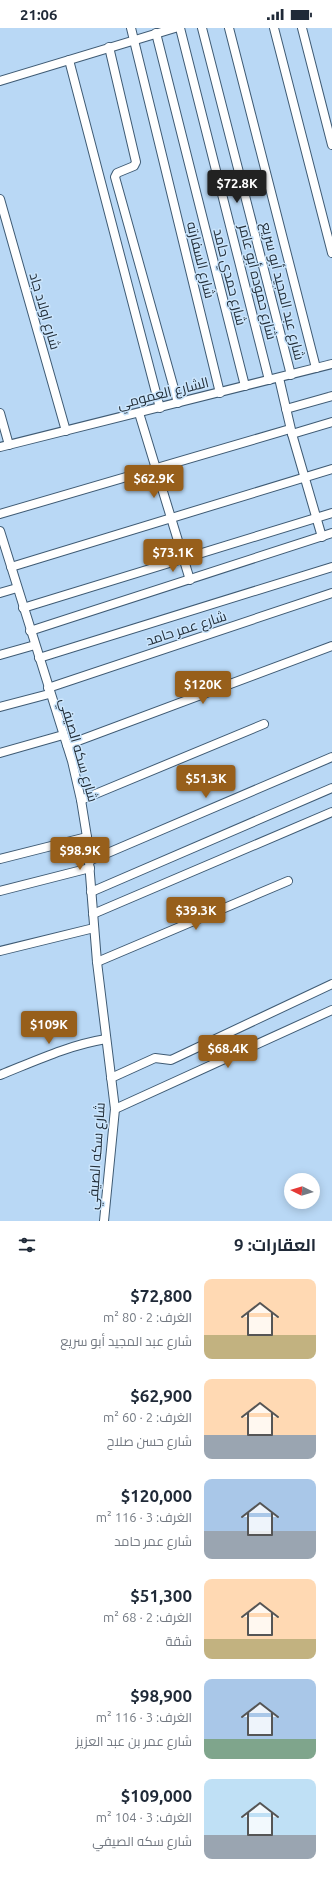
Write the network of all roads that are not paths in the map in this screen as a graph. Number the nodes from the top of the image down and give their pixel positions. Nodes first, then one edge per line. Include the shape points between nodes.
1 (131, 28) edge
2 (175, 28) edge
3 (180, 28) edge
4 (202, 28) edge
5 (229, 28) edge
6 (274, 28) edge
7 (302, 28) edge
8 (156, 34) junction
9 (134, 40) junction
10 (109, 47) junction
11 (69, 60) junction
12 (0, 81) edge
13 (332, 145) edge
14 (0, 199) edge
15 (332, 253) edge
16 (332, 364) edge
17 (316, 368) junction
18 (291, 375) junction
19 (279, 378) junction
20 (269, 380) junction
21 (245, 386) junction
22 (220, 393) junction
23 (332, 396) edge
24 (178, 403) junction
25 (160, 408) junction
26 (286, 409) junction
27 (0, 413) edge
28 (139, 413) junction
29 (332, 422) edge
30 (66, 431) junction
31 (291, 431) junction
32 (9, 445) junction
33 (0, 447) edge
34 (155, 468) junction
35 (332, 469) edge
36 (304, 477) junction
37 (332, 513) edge
38 (0, 514) edge
39 (316, 518) junction
40 (171, 519) junction
41 (0, 531) edge
42 (332, 533) edge
43 (322, 536) junction
44 (3, 551) edge
45 (183, 559) junction
46 (11, 567) junction
47 (332, 567) edge
48 (190, 580) junction
49 (17, 588) junction
50 (0, 593) edge
51 (332, 593) edge
52 (23, 608) junction
53 (30, 631) junction
54 (35, 645) junction
55 (332, 646) edge
56 (0, 655) edge
57 (39, 658) junction
58 (48, 691) junction
59 (0, 707) edge
60 (264, 724) dead end
61 (64, 735) junction
62 (66, 745) junction
63 (0, 754) edge
64 (332, 756) edge
65 (332, 788) edge
66 (81, 800) junction
67 (332, 812) edge
68 (87, 837) junction
69 (0, 859) edge
70 (90, 865) junction
71 (288, 881) dead end
72 (0, 891) edge
73 (91, 892) junction
74 (93, 914) junction
75 (94, 928) junction
76 (0, 951) edge
77 (97, 962) junction
78 (332, 984) edge
79 (332, 1010) edge
80 (106, 1040) junction
81 (0, 1075) edge
82 (111, 1078) junction
83 (115, 1109) junction
84 (104, 1221) edge

1 - 9 street, شارع السفارته
2 - 8 street
3 - 20 street, شارع حموده أبو عامر
4 - 18 street, شارع عبد المجيد أبو سريع
5 - 17 street
6 - 15 street
7 - 13 street
8 - 9 street
8 - 21 street, شارع حمدي حامد
9 - 10 street
9 - 22 street, شارع السفارته
10 - 11 street
10 - 24 street via 136,162 134,166 117,173 115,177
11 - 12 street
11 - 25 street
14 - 30 street, شارع اولاد جاد
16 - 17 street, الشارع العمومي
17 - 18 street, الشارع العمومي
18 - 19 street, الشارع العمومي
19 - 20 street, الشارع العمومي
19 - 26 street
20 - 21 street, الشارع العمومي
21 - 22 street, الشارع العمومي
22 - 24 street, الشارع العمومي
23 - 26 street
24 - 25 street, الشارع العمومي
25 - 28 street, الشارع العمومي
26 - 31 street
27 - 32 street
28 - 30 street, الشارع العمومي
28 - 34 street
29 - 31 street
30 - 32 street, الشارع العمومي
31 - 34 street
31 - 36 street
32 - 33 street, الشارع العمومي
34 - 38 street
34 - 40 street
35 - 36 street
36 - 39 street
36 - 40 street
37 - 39 street
39 - 43 street
39 - 45 street
40 - 45 street
40 - 46 street
41 - 44 street, شارع سكه الصيفي
42 - 43 street
43 - 48 street
44 - 46 street, شارع سكه الصيفي
45 - 48 street
45 - 52 street
46 - 49 street, شارع سكه الصيفي
47 - 57 street
48 - 53 street
49 - 50 street
49 - 52 street, شارع سكه الصيفي
51 - 58 street, شارع عمر حامد
52 - 53 street, شارع سكه الصيفي
53 - 54 street, شارع سكه الصيفي
54 - 56 street
54 - 57 street, شارع سكه الصيفي
55 - 62 street
57 - 58 street, شارع سكه الصيفي
58 - 59 street, شارع عمر حامد
58 - 61 street, شارع سكه الصيفي
60 - 66 street
61 - 62 street, شارع سكه الصيفي
61 - 63 street
62 - 66 street, شارع سكه الصيفي
64 - 70 street
65 - 73 street
66 - 68 street, شارع سكه الصيفي
67 - 74 street
68 - 69 street
68 - 70 street, شارع سكه الصيفي
70 - 72 street
70 - 73 street, شارع سكه الصيفي
71 - 77 street
73 - 74 street, شارع سكه الصيفي
74 - 75 street, شارع سكه الصيفي
75 - 76 street
75 - 77 street, شارع سكه الصيفي
77 - 80 street, شارع سكه الصيفي
78 - 82 street via 172,1060 155,1058
79 - 83 street
80 - 81 street via 66,1049
80 - 82 street, شارع سكه الصيفي
82 - 83 street, شارع سكه الصيفي
83 - 84 street, شارع سكه الصيفي

